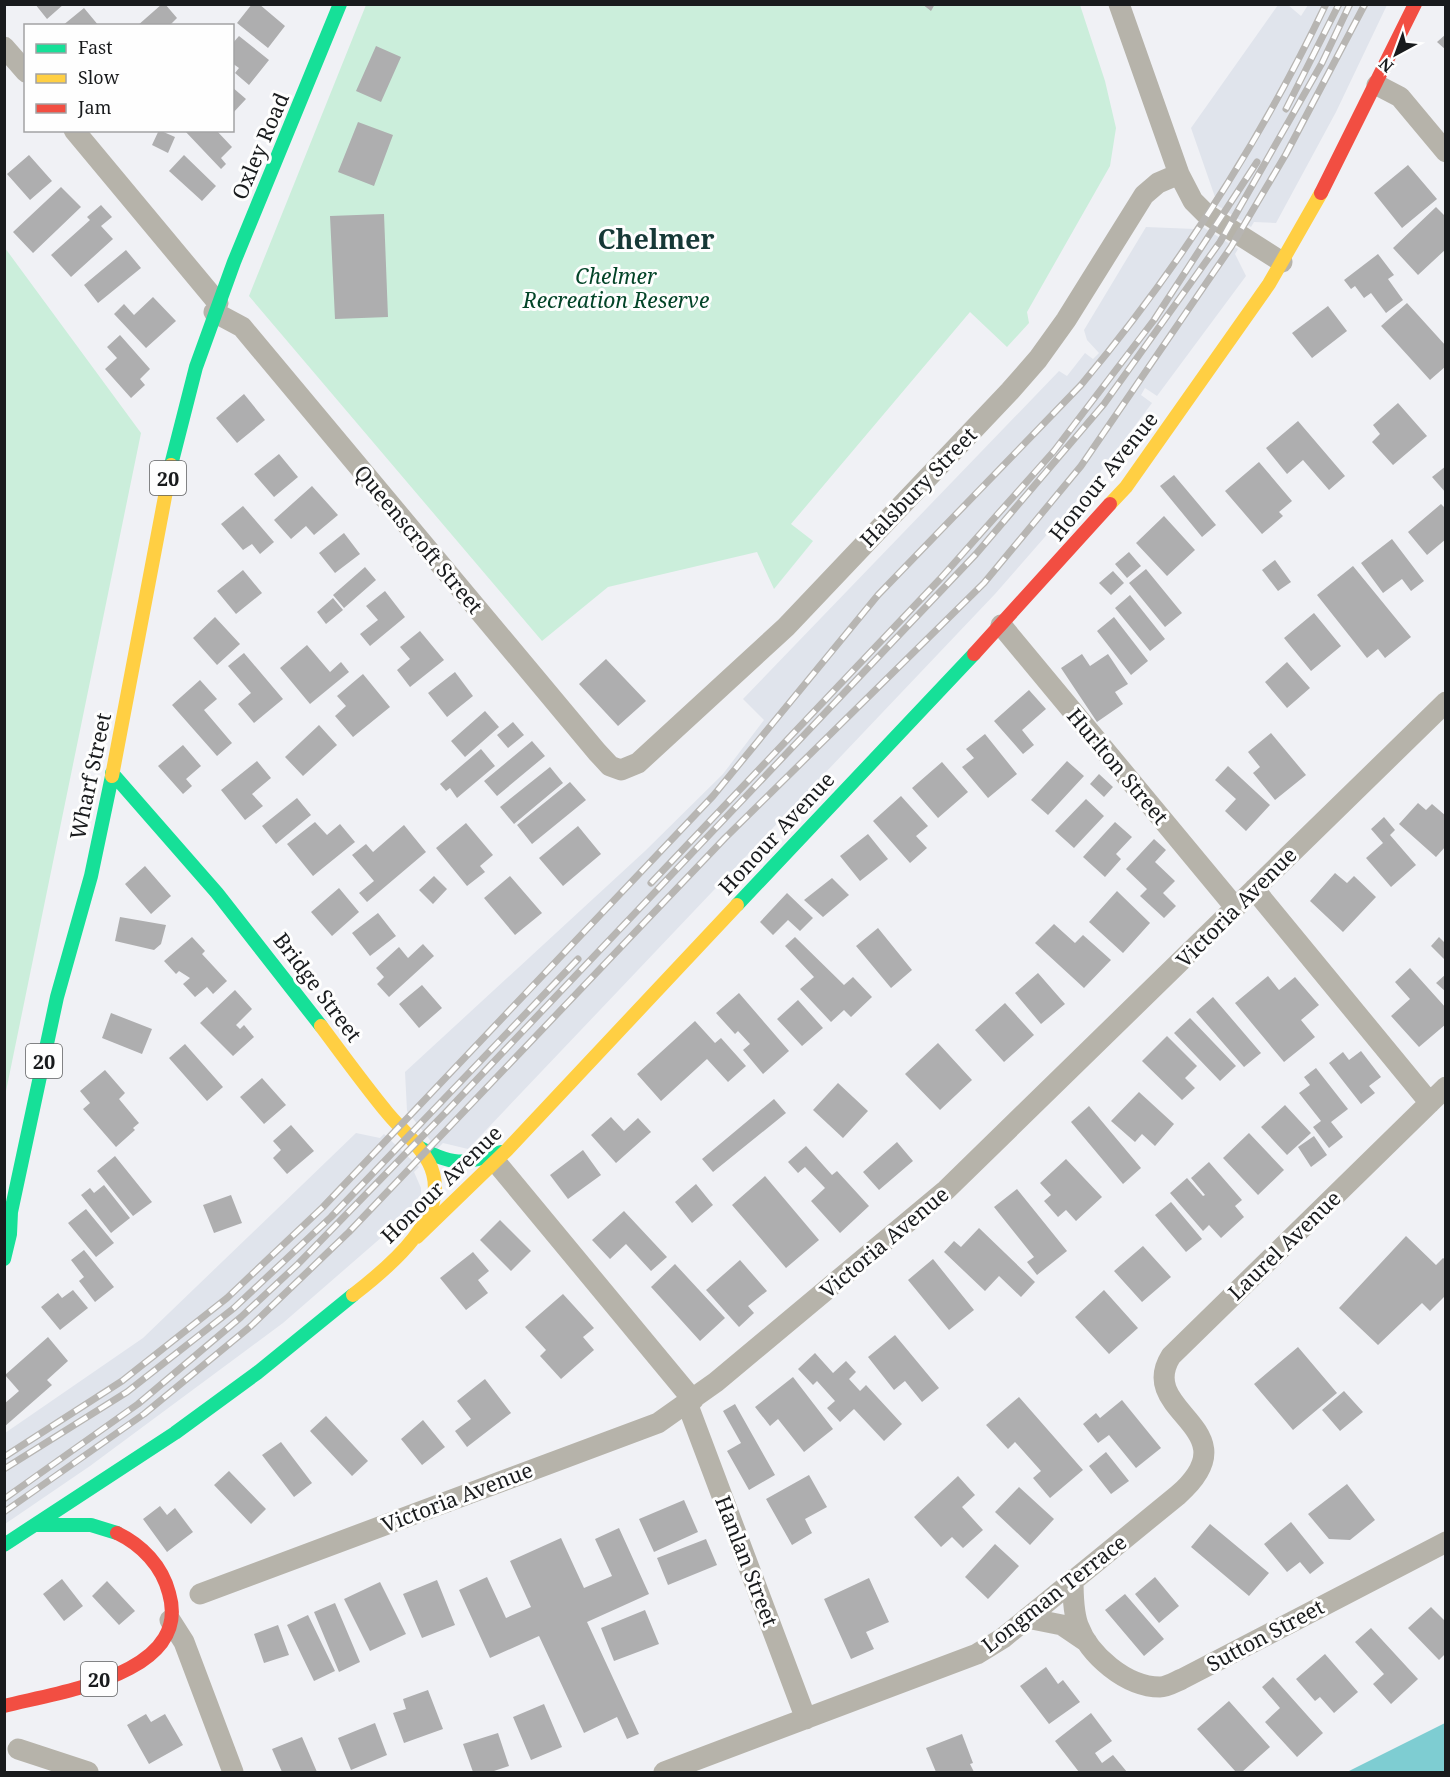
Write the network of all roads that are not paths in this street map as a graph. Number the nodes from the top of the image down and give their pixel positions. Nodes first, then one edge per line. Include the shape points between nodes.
1 (340, 4) edge
2 (1119, 4) edge
3 (1415, 4) edge
4 (4, 47) edge
5 (24, 70) edge
6 (1377, 85) junction
7 (76, 132) edge
8 (1446, 152) edge
9 (1179, 174) junction
10 (1282, 262) junction
11 (216, 307) junction
12 (1001, 625) junction
13 (1446, 702) edge
14 (621, 770) joint
15 (112, 773) junction
16 (1254, 889) junction
17 (1235, 907) junction
18 (1446, 1088) edge
19 (1430, 1103) junction
20 (417, 1146) junction
21 (501, 1155) junction
22 (10, 1189) edge
23 (8, 1212) edge
24 (410, 1245) junction
25 (4, 1259) edge
26 (690, 1402) junction
27 (1184, 1415) joint
28 (36, 1525) junction
29 (1446, 1542) edge
30 (4, 1545) edge
31 (1073, 1579) junction
32 (200, 1594) dead end
33 (1027, 1618) junction
34 (171, 1620) junction
35 (1090, 1644) junction
36 (4, 1706) edge
37 (806, 1719) junction
38 (18, 1749) dead end
39 (88, 1773) edge
40 (233, 1773) edge
41 (664, 1773) edge

1 - 11 main road, Oxley Road / 20
2 - 9 street
3 - 6 main road, Honour Avenue
4 - 5 street
6 - 8 street via 1400,97
6 - 10 main road, Honour Avenue
7 - 11 street, Queenscroft Street
9 - 10 street via 1198,208
9 - 14 street, Halsbury Street via 1154,185 1139,201 1066,320 1016,384 786,627 638,763
10 - 12 main road, Honour Avenue via 1255,308 1126,487
11 - 14 street, Queenscroft Street via 242,327 597,753 610,766
11 - 15 main road, Wharf Street / 20 via 196,366 163,497
12 - 17 street, Hurlton Street
12 - 21 main road, Honour Avenue
13 - 16 street, Victoria Avenue
15 - 20 main road, Bridge Street via 242,921 388,1115
15 - 22 main road, Wharf Street / 20 via 91,876
16 - 17 street, Victoria Avenue
16 - 19 street
17 - 26 street, Victoria Avenue via 946,1190
18 - 19 street, Laurel Avenue
19 - 27 street, Laurel Avenue via 1174,1353 1166,1366 1164,1381 1168,1395
20 - 21 main road via 458,1165
20 - 24 main road, Bridge Street via 430,1168 435,1188
21 - 24 main road, Honour Avenue
21 - 26 street, Hanlan Street
22 - 23 main road, Wharf Street / 20
23 - 25 main road, Wharf Street / 20 via 10,1234
24 - 28 main road, Honour Avenue via 327,1317 186,1428
26 - 32 street, Victoria Avenue via 658,1423
26 - 37 street, Hanlan Street
27 - 31 street, Longman Terrace via 1204,1447 1204,1461 1198,1474 1178,1495
28 - 30 main road, Honour Avenue
28 - 34 main road, 20 via 93,1525 131,1541 165,1579 172,1600
29 - 35 street, Sutton Street via 1165,1686 1149,1685 1120,1673
31 - 33 street, Longman Terrace
31 - 35 street, Sutton Street via 1076,1618
33 - 35 street, Sutton Street via 1062,1625
33 - 37 street, Longman Terrace via 977,1654
34 - 36 main road, 20 via 159,1646 141,1663
34 - 40 street via 184,1642
37 - 41 street, Longman Terrace
38 - 39 street

